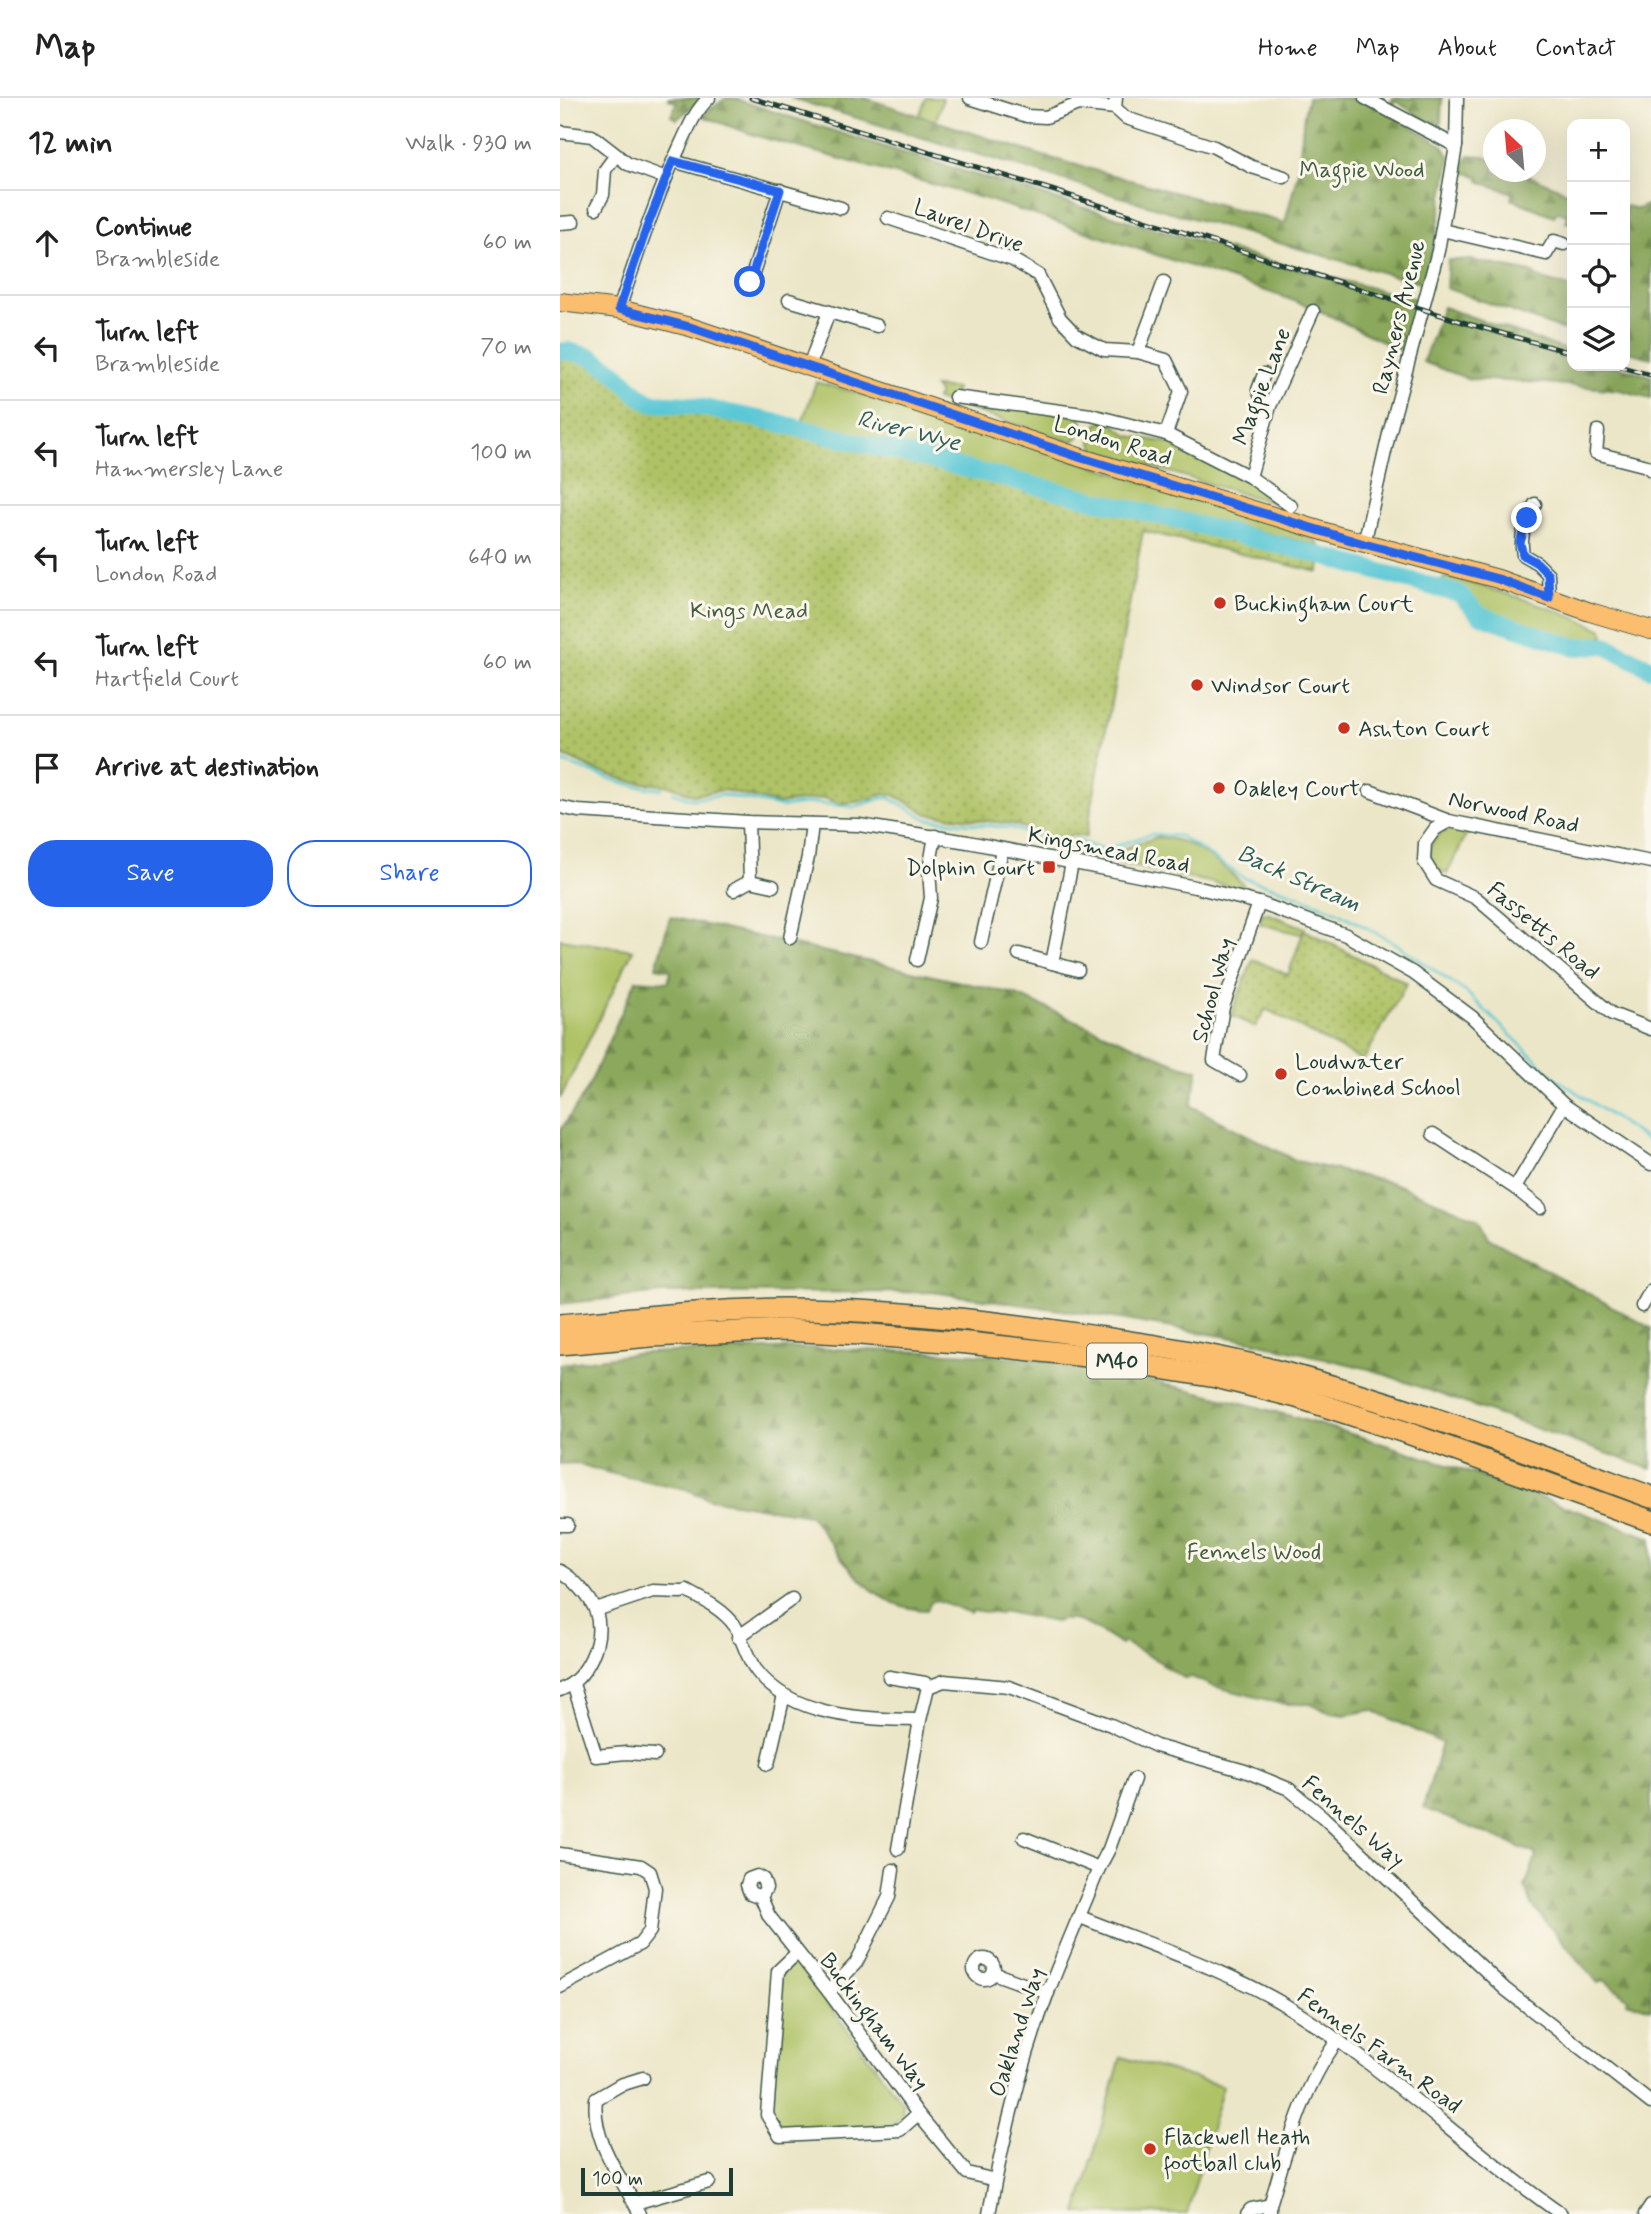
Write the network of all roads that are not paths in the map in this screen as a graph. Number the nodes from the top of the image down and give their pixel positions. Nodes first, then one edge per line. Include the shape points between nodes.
1 (709, 98) edge
2 (970, 98) edge
3 (1365, 98) edge
4 (1457, 98) edge
5 (1116, 103) edge
6 (560, 132) edge
7 (1456, 146) junction
8 (616, 155) junction
9 (673, 161) junction
10 (1284, 177) dead end
11 (666, 178) junction
12 (780, 190) junction
13 (596, 208) dead end
14 (841, 208) dead end
15 (888, 218) dead end
16 (1442, 230) junction
17 (1564, 244) dead end
18 (750, 282) dead end
19 (1164, 282) dead end
20 (789, 300) dead end
21 (560, 302) edge
22 (619, 309) junction
23 (1313, 311) dead end
24 (828, 312) junction
25 (877, 326) dead end
26 (1139, 352) junction
27 (809, 366) junction
28 (1264, 374) dead end
29 (954, 397) dead end
30 (1598, 431) dead end
31 (1166, 434) junction
32 (1651, 470) edge
33 (1247, 475) junction
34 (1535, 504) dead end
35 (1291, 506) dead end
36 (1364, 544) junction
37 (1549, 598) junction
38 (1651, 630) edge
39 (1370, 792) dead end
40 (560, 807) edge
41 (1449, 821) junction
42 (748, 822) junction
43 (811, 824) junction
44 (935, 836) junction
45 (1002, 850) junction
46 (1651, 862) edge
47 (1072, 863) junction
48 (750, 881) junction
49 (773, 886) dead end
50 (734, 890) dead end
51 (1259, 902) junction
52 (790, 938) dead end
53 (981, 942) dead end
54 (1019, 954) dead end
55 (917, 960) dead end
56 (1052, 963) junction
57 (1077, 970) dead end
58 (1651, 1029) edge
59 (1240, 1075) dead end
60 (1564, 1105) junction
61 (1433, 1134) dead end
62 (1651, 1164) edge
63 (1515, 1188) junction
64 (1540, 1209) dead end
65 (1651, 1290) edge
66 (1642, 1306) dead end
67 (560, 1325) edge
68 (560, 1344) edge
69 (1651, 1497) edge
70 (1651, 1521) edge
71 (560, 1571) edge
72 (792, 1599) dead end
73 (596, 1610) junction
74 (738, 1637) junction
75 (889, 1678) dead end
76 (573, 1684) junction
77 (928, 1687) junction
78 (560, 1690) edge
79 (784, 1695) junction
80 (920, 1720) junction
81 (655, 1755) dead end
82 (768, 1764) dead end
83 (1134, 1779) dead end
84 (1024, 1838) dead end
85 (898, 1849) dead end
86 (560, 1854) edge
87 (1098, 1868) junction
88 (893, 1870) dead end
89 (761, 1897) dead end
90 (1080, 1917) junction
91 (797, 1952) junction
92 (993, 1973) dead end
93 (560, 1987) edge
94 (830, 1992) junction
95 (1048, 1993) junction
96 (1338, 2040) junction
97 (643, 2078) dead end
98 (1651, 2102) edge
99 (918, 2114) junction
100 (995, 2180) junction
101 (709, 2182) dead end
102 (1651, 2205) edge
103 (637, 2209) edge
104 (1270, 2209) edge
105 (989, 2214) edge
106 (1248, 2214) edge
107 (1561, 2214) edge
108 (1645, 2214) edge

1 - 9 street via 698,108
2 - 5 street via 1027,117 1046,117 1078,104
3 - 7 street
4 - 7 street, Rayners Avenue
5 - 10 street via 1126,118 1214,147
6 - 8 street via 592,136
7 - 16 street, Rayners Avenue
8 - 11 street
8 - 13 street via 605,170 603,195
9 - 11 street
9 - 12 street
11 - 22 street
12 - 14 street
12 - 18 street
15 - 26 street, Laurel Drive via 1013,260 1038,275 1060,318 1077,336 1104,350
16 - 17 street via 1545,254 1554,241
16 - 36 street, Rayners Avenue
19 - 26 street
20 - 24 street
21 - 22 main road, London Road
22 - 27 main road, London Road
23 - 33 street, Magpie Lane via 1270,406
24 - 25 street
24 - 27 street
26 - 31 street, Laurel Drive via 1166,360 1181,391
27 - 36 main road, London Road via 1082,458
28 - 33 street via 1258,390 1265,407
29 - 31 street, London Road via 1091,415
30 - 32 street via 1596,453
31 - 33 street, London Road
33 - 35 street, London Road
34 - 37 street via 1520,543 1523,555 1548,574
36 - 37 main road, London Road via 1498,579
37 - 38 main road, London Road
39 - 41 street, Norwood Road
40 - 42 street, Kingsmead Road
41 - 46 street, Norwood Road
41 - 58 street, Fassetts Road via 1435,829 1425,843 1424,861 1436,880 1476,898 1612,1014
42 - 43 street, Kingsmead Road
42 - 48 street
43 - 44 street, Kingsmead Road via 859,825
43 - 52 street
44 - 45 street, Kingsmead Road
44 - 55 street via 929,870 931,898
45 - 47 street, Kingsmead Road
45 - 53 street
47 - 51 street, Kingsmead Road
47 - 56 street
48 - 49 street
48 - 50 street
51 - 59 street, School Way via 1223,1007 1214,1060
51 - 60 street, Kingsmead Road via 1346,935 1413,973 1472,1017
54 - 56 street
56 - 57 street
60 - 62 street, Kingsmead Road
60 - 63 street
61 - 63 street
63 - 64 street
65 - 66 street
67 - 69 highway, M40 via 824,1310 1051,1329 1180,1349 1367,1398
68 - 70 highway, M40 via 797,1331 1086,1356 1297,1397
71 - 73 street via 577,1584
72 - 74 street
73 - 74 street via 653,1591 685,1592 715,1606 735,1626
73 - 76 street via 596,1642 589,1665
74 - 79 street via 754,1667 770,1687
75 - 77 street
76 - 78 street
76 - 81 street via 596,1756
77 - 80 street
77 - 98 street, Fennels Way via 944,1681 1009,1687 1156,1746 1245,1771 1289,1789 1505,1989
79 - 80 street via 822,1711
79 - 82 street
80 - 85 street
83 - 87 street, Oakland Way
84 - 87 street
86 - 93 street via 641,1866 650,1872 655,1888 650,1931 640,1944
87 - 90 street, Oakland Way
88 - 94 street via 889,1897 856,1962
89 - 91 street, Buckingham Way via 769,1916
90 - 95 street, Oakland Way
90 - 96 street, Fennels Farm Road via 1237,1980
91 - 94 street, Buckingham Way
91 - 99 street, Buckingham Way via 778,1971 767,2115 780,2136 900,2130
92 - 95 street
94 - 99 street, Buckingham Way
95 - 100 street, Oakland Way
96 - 104 street via 1297,2119
96 - 107 street, Fennels Farm Road
97 - 103 street via 596,2099 594,2115 610,2164
99 - 100 street, Buckingham Way via 967,2173
100 - 105 street, Oakland Way
101 - 103 street
102 - 108 street
104 - 106 street via 1251,2209

